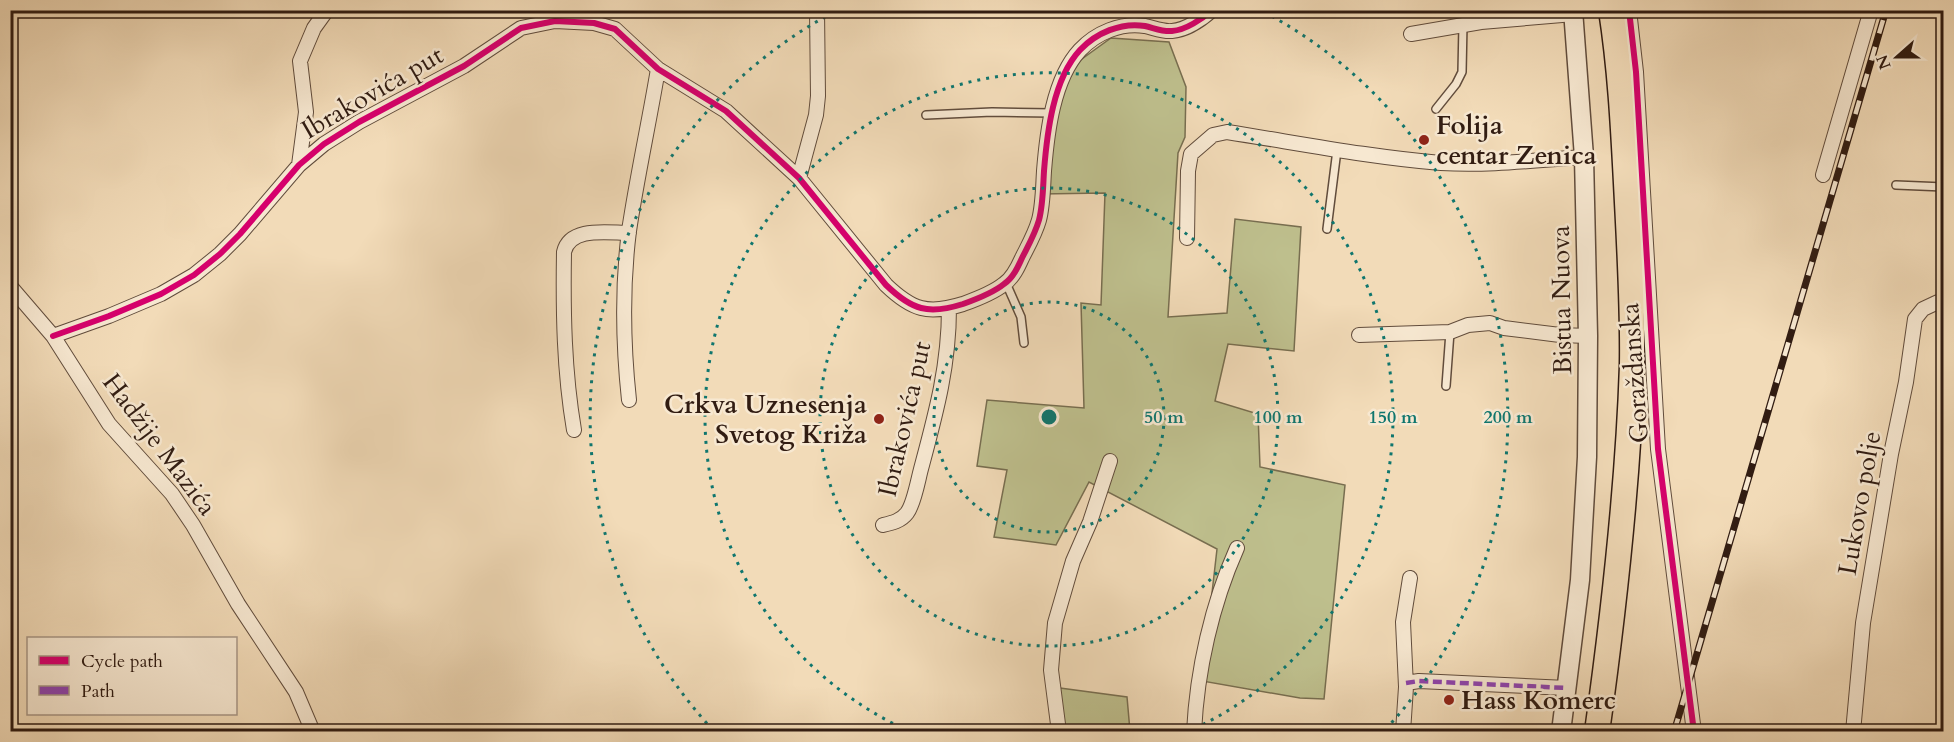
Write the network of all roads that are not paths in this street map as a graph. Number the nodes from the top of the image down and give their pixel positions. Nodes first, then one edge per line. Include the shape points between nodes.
1 (327, 10) edge
2 (817, 10) edge
3 (1212, 10) edge
4 (1611, 10) edge
5 (1629, 10) edge
6 (1871, 10) edge
7 (1573, 13) edge
8 (568, 16) edge
9 (1464, 17) edge
10 (1411, 34) dead end
11 (658, 69) junction
12 (1436, 109) dead end
13 (1052, 113) junction
14 (926, 115) dead end
15 (1337, 150) junction
16 (1584, 157) junction
17 (298, 165) junction
18 (1824, 175) dead end
19 (799, 178) junction
20 (1896, 185) dead end
21 (1944, 188) edge
22 (1328, 230) dead end
23 (629, 233) junction
24 (1187, 238) dead end
25 (1006, 283) junction
26 (10, 286) edge
27 (1944, 304) edge
28 (949, 308) junction
29 (1450, 332) junction
30 (1359, 335) dead end
31 (53, 336) junction
32 (1588, 336) junction
33 (1024, 343) dead end
34 (1446, 386) dead end
35 (629, 400) dead end
36 (574, 430) dead end
37 (1110, 461) dead end
38 (883, 525) dead end
39 (1237, 548) dead end
40 (1410, 578) dead end
41 (1406, 683) junction
42 (1567, 688) junction
43 (313, 732) edge
44 (1059, 732) edge
45 (1194, 732) edge
46 (1403, 732) edge
47 (1561, 732) edge
48 (1597, 732) edge
49 (1694, 732) edge
50 (1853, 732) edge

1 - 17 street, Ibrakovića put via 314,28 300,61 306,112
2 - 19 street via 816,115
3 - 13 street via 1169,32 1128,25 1098,36 1070,64
4 - 48 highway via 1623,139 1632,363 1611,634
5 - 49 street, Goraždanska via 1658,449
6 - 18 street
7 - 9 street
7 - 16 street, Bistua Nuova
8 - 11 street, Ibrakovića put via 615,29
8 - 17 street, Ibrakovića put via 521,28 464,66 359,122
9 - 10 street
9 - 12 lane via 1462,72
11 - 19 street, Ibrakovića put via 726,111
11 - 23 street
13 - 14 lane
13 - 25 street via 1039,219 1019,265
15 - 16 street via 1444,163
15 - 22 lane
15 - 24 street via 1227,132 1213,135 1191,154
16 - 32 street, Bistua Nuova
17 - 31 street, Ibrakovića put via 240,234 194,275 161,294
19 - 28 street, Ibrakovića put via 902,300 922,309
20 - 21 lane
23 - 35 street via 624,283
23 - 36 street via 583,234 565,245 567,387
25 - 28 street, Ibrakovića put
25 - 33 lane via 1021,317
26 - 31 street, Hadžije Mazića
27 - 50 street, Lukovo polje via 1938,302 1923,309 1915,319 1863,622
28 - 38 street, Ibrakovića put via 948,354 941,393 917,483 908,512 896,522
29 - 30 street
29 - 32 street via 1490,323 1504,328
29 - 34 lane
31 - 43 street, Hadžije Mazića via 109,424 172,494 193,525 238,604 296,692
32 - 42 street, Bistua Nuova via 1580,580
37 - 44 street via 1072,561 1055,623 1051,670
39 - 45 street via 1213,619 1199,681
40 - 41 street via 1403,622
41 - 42 street
41 - 46 street
42 - 47 street, Bistua Nuova

